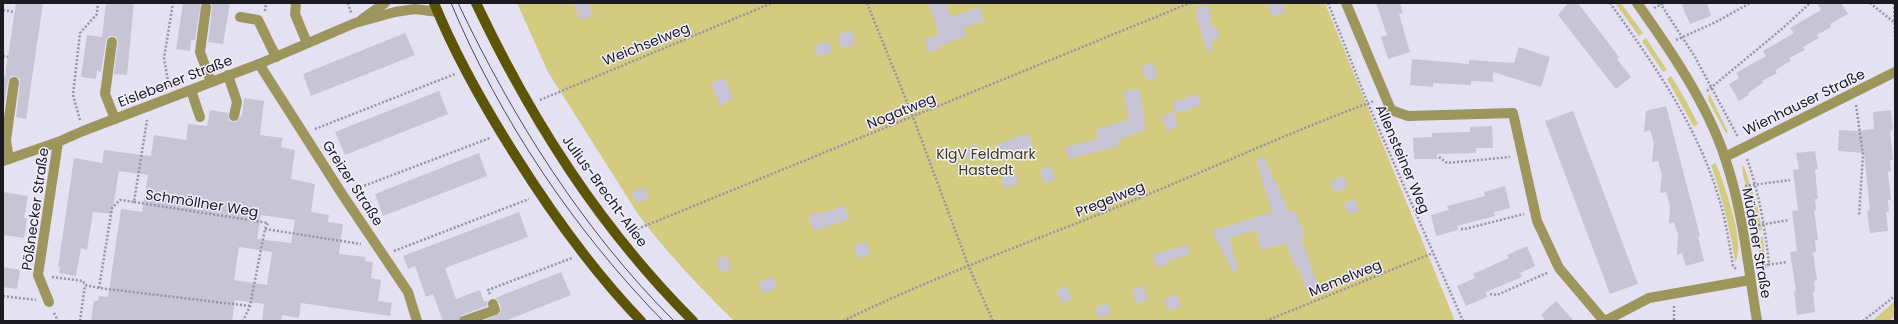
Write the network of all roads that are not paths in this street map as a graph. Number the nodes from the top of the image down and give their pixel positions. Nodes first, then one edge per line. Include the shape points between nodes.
1 (296, 3) edge
2 (385, 3) edge
3 (476, 3) edge
4 (1346, 3) edge
5 (1636, 3) edge
6 (206, 7) dead end
7 (436, 7) edge
8 (240, 17) dead end
9 (355, 23) junction
10 (112, 42) dead end
11 (307, 43) junction
12 (276, 57) junction
13 (259, 64) junction
14 (1895, 72) edge
15 (228, 75) junction
16 (14, 82) dead end
17 (211, 82) junction
18 (191, 90) junction
19 (200, 116) dead end
20 (234, 116) dead end
21 (115, 119) junction
22 (58, 142) junction
23 (1725, 157) junction
24 (6, 160) edge
25 (1750, 280) junction
26 (49, 302) road end
27 (493, 304) road end
28 (417, 321) edge
29 (464, 321) edge
30 (641, 321) edge
31 (693, 321) edge
32 (1605, 321) edge
33 (1757, 321) edge

1 - 11 street via 294,14
2 - 9 street, Eislebener Straße
3 - 31 main road, Julius-Brecht-Allee via 502,57 568,169 618,237 663,291
4 - 32 street via 1391,110 1408,116 1513,113 1537,221 1559,268
5 - 23 street, Müdener Straße via 1699,98
6 - 17 street via 200,52
7 - 9 street, Eislebener Straße via 395,12
7 - 30 main road via 465,70 541,195 583,254
8 - 12 street via 258,20
9 - 11 street, Eislebener Straße
10 - 21 street via 105,94
11 - 12 street, Eislebener Straße
12 - 13 street, Eislebener Straße
13 - 15 street, Eislebener Straße
13 - 28 street, Greizer Straße via 408,292
14 - 23 street, Wienhauser Straße
15 - 17 street, Eislebener Straße
15 - 20 street via 237,102
16 - 24 street via 6,140
17 - 18 street, Eislebener Straße
18 - 19 street
18 - 21 street, Eislebener Straße
21 - 22 street, Eislebener Straße
22 - 24 street, Eislebener Straße
22 - 26 street, Pößnecker Straße via 38,275
23 - 25 street, Müdener Straße via 1743,227
25 - 32 street via 1649,298
25 - 33 street, Müdener Straße
27 - 29 street via 495,310

